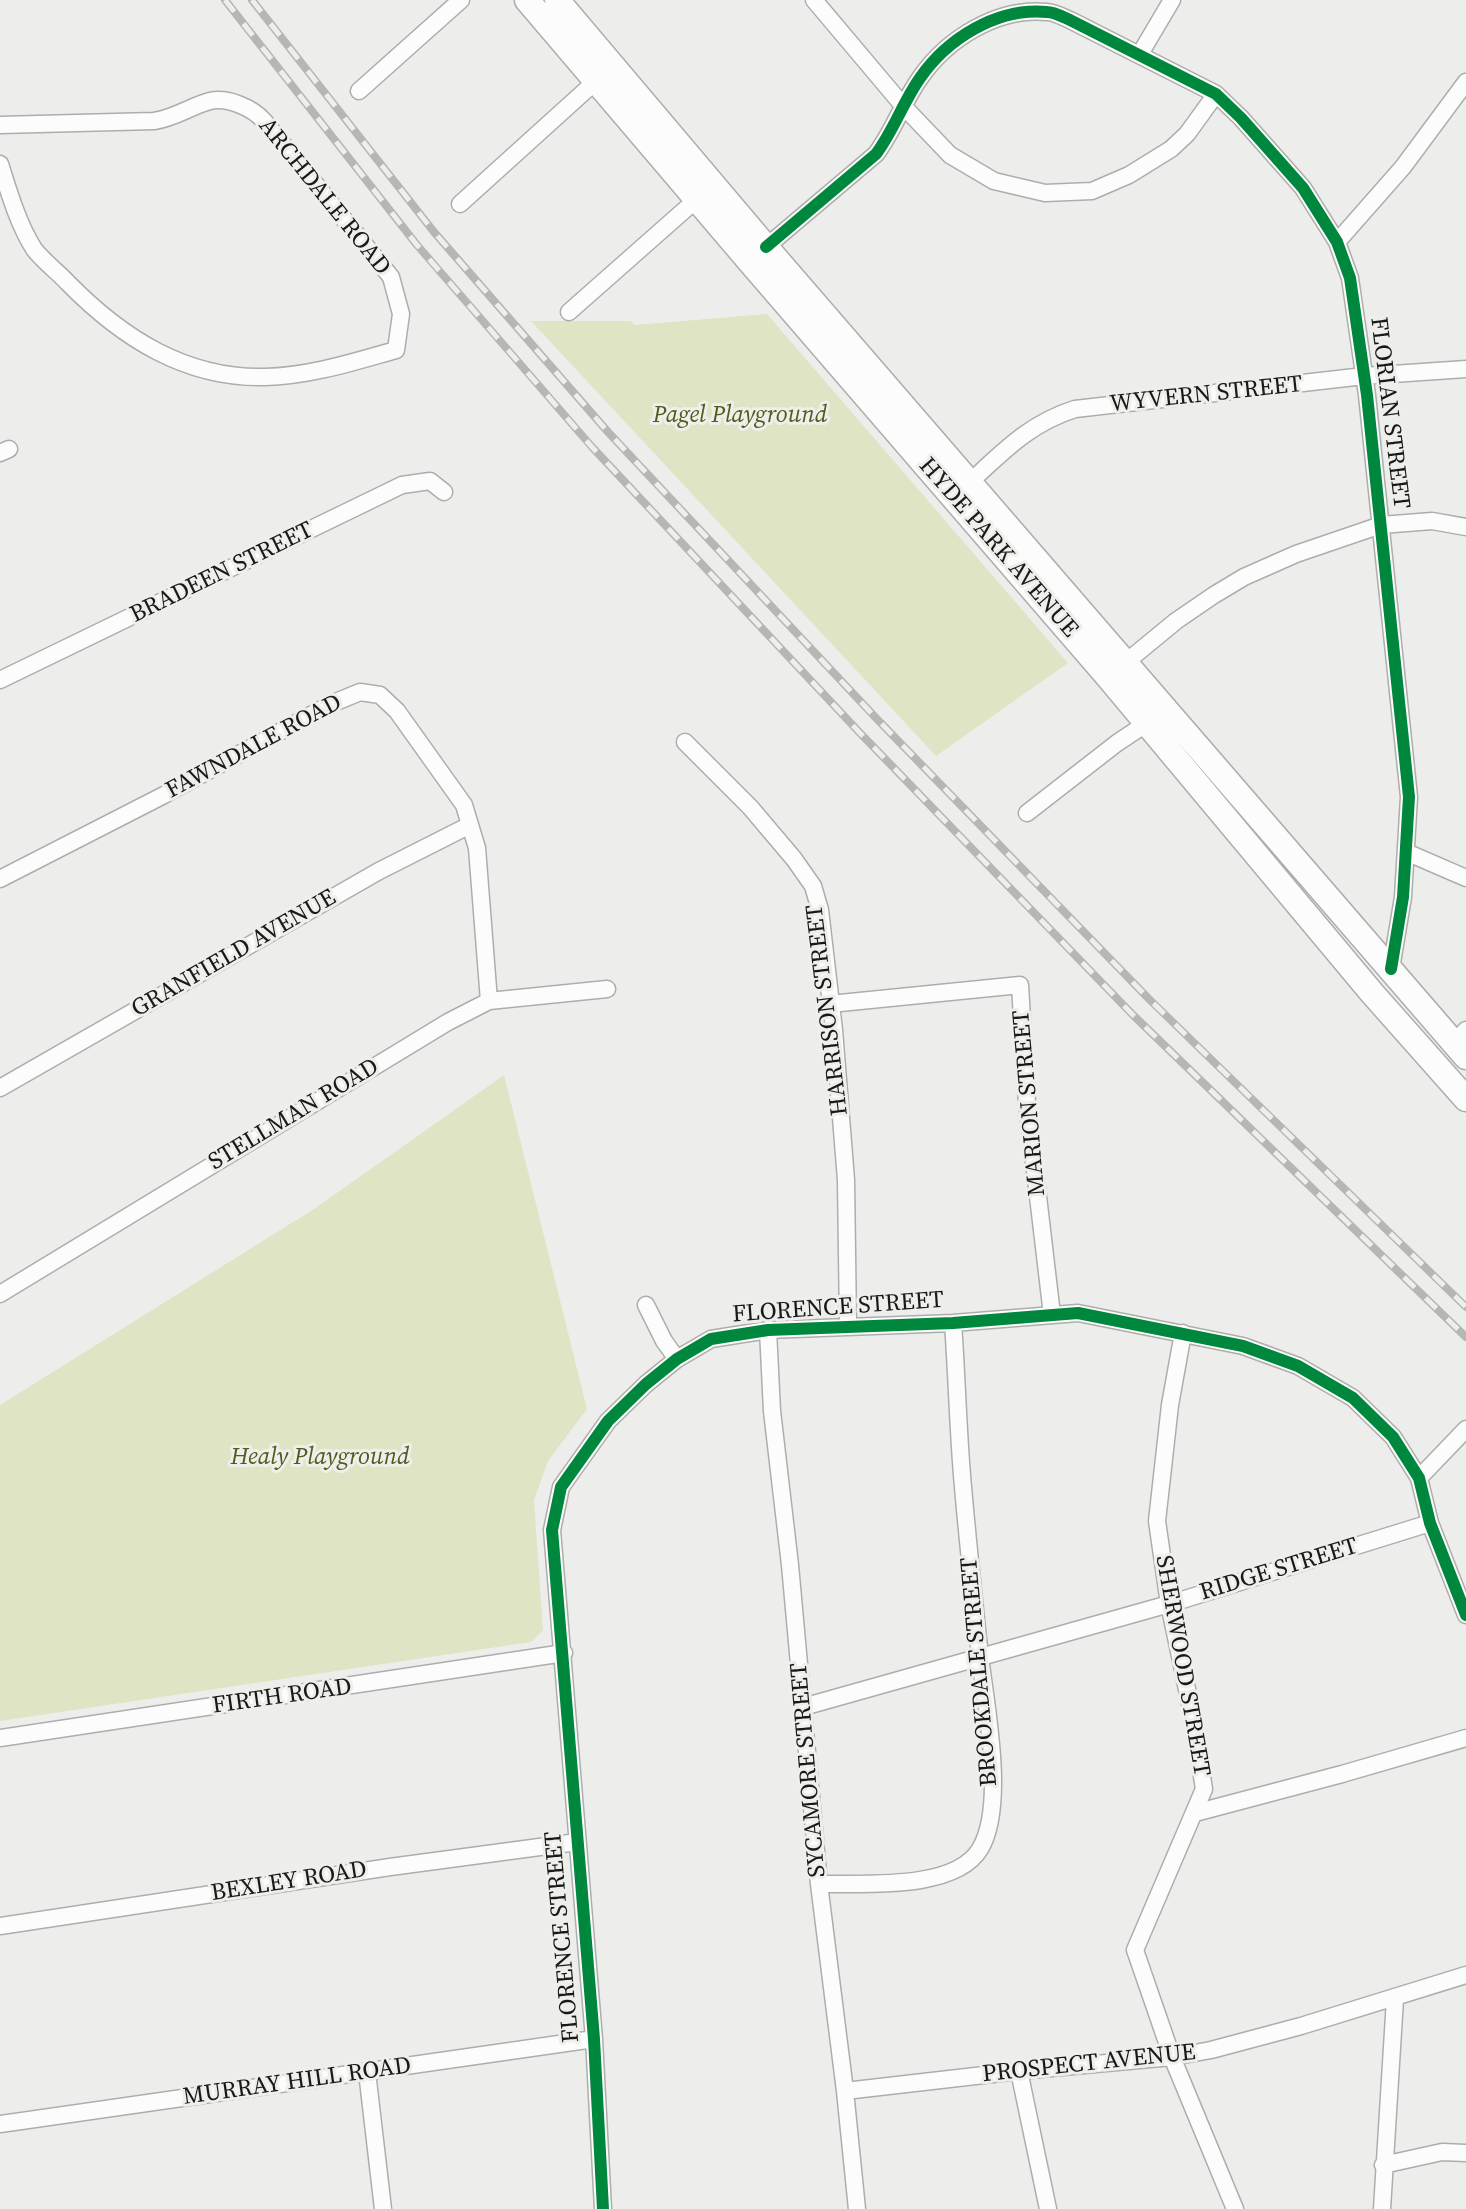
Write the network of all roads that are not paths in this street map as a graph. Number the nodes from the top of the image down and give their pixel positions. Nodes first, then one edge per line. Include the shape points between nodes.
1 (461, 0) edge
2 (527, 0) edge
3 (557, 0) edge
4 (814, 0) edge
5 (1172, 0) edge
6 (1048, 6) edge
7 (1140, 54) junction
8 (604, 74) junction
9 (1466, 82) edge
10 (359, 91) dead end
11 (1216, 94) junction
12 (905, 108) junction
13 (0, 125) edge
14 (0, 164) edge
15 (697, 199) junction
16 (460, 204) dead end
17 (1337, 242) junction
18 (758, 255) junction
19 (569, 312) dead end
20 (1466, 369) edge
21 (1364, 376) junction
22 (962, 489) junction
23 (444, 492) dead end
24 (1381, 525) junction
25 (1466, 527) edge
26 (1116, 670) junction
27 (0, 680) edge
28 (1156, 716) junction
29 (685, 742) dead end
30 (1027, 813) dead end
31 (470, 825) junction
32 (1406, 852) junction
33 (1466, 878) edge
34 (0, 879) edge
35 (1318, 885) junction
36 (1297, 903) junction
37 (1391, 969) junction
38 (607, 989) dead end
39 (489, 1001) junction
40 (830, 1004) junction
41 (1462, 1043) edge
42 (0, 1088) edge
43 (1466, 1099) edge
44 (0, 1294) edge
45 (646, 1305) dead end
46 (1052, 1315) junction
47 (953, 1323) junction
48 (848, 1326) junction
49 (768, 1330) junction
50 (1183, 1333) junction
51 (677, 1359) junction
52 (1466, 1429) edge
53 (1419, 1478) junction
54 (1430, 1523) junction
55 (1169, 1604) junction
56 (1466, 1614) edge
57 (564, 1653) junction
58 (980, 1659) junction
59 (803, 1707) junction
60 (0, 1738) edge
61 (1466, 1738) edge
62 (1195, 1813) junction
63 (577, 1842) junction
64 (819, 1884) junction
65 (0, 1926) edge
66 (1466, 1975) edge
67 (1395, 1999) junction
68 (594, 2039) junction
69 (1172, 2057) junction
70 (1019, 2071) junction
71 (367, 2072) junction
72 (845, 2091) junction
73 (0, 2124) edge
74 (1466, 2153) edge
75 (1383, 2165) junction
76 (383, 2209) edge
77 (603, 2209) edge
78 (857, 2209) edge
79 (1048, 2209) edge
80 (1235, 2209) edge
81 (1382, 2209) edge

1 - 10 street
2 - 8 main road, HYDE PARK AVENUE
3 - 8 main road, HYDE PARK AVENUE
4 - 12 street
5 - 7 street
6 - 7 street, FLORIAN STREET
6 - 12 street via 1005,16 956,39 918,80
7 - 11 street, FLORIAN STREET
8 - 15 main road, HYDE PARK AVENUE
8 - 16 street
8 - 18 main road, HYDE PARK AVENUE
9 - 17 street via 1403,167
11 - 12 street via 1171,149 1092,191 1045,193 994,181 950,155
11 - 17 street, FLORIAN STREET via 1303,188
12 - 18 street via 876,154
13 - 14 street, ARCHDALE ROAD via 154,121 212,100 249,108 391,277 401,314 396,350 293,375 239,376 163,355 94,309 34,249
15 - 18 main road, HYDE PARK AVENUE
15 - 19 street
17 - 21 street, FLORIAN STREET via 1350,278
18 - 22 main road, HYDE PARK AVENUE
20 - 21 street, WYVERN STREET
21 - 22 street, WYVERN STREET via 1075,409 1027,430
21 - 24 street, FLORIAN STREET
22 - 26 main road, HYDE PARK AVENUE
23 - 27 street, BRADEEN STREET via 430,481 402,485
24 - 25 street via 1432,521
24 - 26 street via 1244,577 1176,621
24 - 32 street, FLORIAN STREET via 1409,797
26 - 28 main road, HYDE PARK AVENUE
28 - 30 street
28 - 35 main road, HYDE PARK AVENUE
28 - 36 main road, HYDE PARK AVENUE
29 - 40 street, HARRISON STREET via 750,807 813,886
31 - 34 street, FAWNDALE ROAD via 464,805 397,711 380,695 360,692
31 - 39 street, FAWNDALE ROAD via 477,848
31 - 42 street, GRANFIELD AVENUE via 379,871
32 - 33 street
32 - 37 street, FLORIAN STREET
35 - 36 main road
35 - 37 main road, HYDE PARK AVENUE
36 - 43 main road, HYDE PARK AVENUE
37 - 41 main road, HYDE PARK AVENUE
38 - 39 street, STELLMAN ROAD
39 - 44 street, STELLMAN ROAD via 353,1077
40 - 46 street, MARION STREET via 1020,985 1027,1103
40 - 48 street, HARRISON STREET via 846,1180
45 - 51 street
46 - 47 street, FLORENCE STREET
46 - 50 street, FLORENCE STREET via 1078,1313
47 - 48 street, FLORENCE STREET
47 - 58 street, BROOKDALE STREET
48 - 49 street, FLORENCE STREET
49 - 51 street, FLORENCE STREET via 711,1339
49 - 59 street, SYCAMORE STREET
50 - 53 street, FLORENCE STREET via 1271,1354 1337,1387 1387,1430
50 - 55 street, SHERWOOD STREET via 1157,1506
51 - 57 street, FLORENCE STREET via 608,1421 561,1487 552,1530
52 - 53 street
53 - 54 street, FLORENCE STREET
54 - 55 street, RIDGE STREET
54 - 56 street, FLORENCE STREET
55 - 58 street, RIDGE STREET
55 - 62 street, SHERWOOD STREET via 1204,1789
57 - 60 street, FIRTH ROAD
57 - 63 street, FLORENCE STREET
58 - 59 street, RIDGE STREET
58 - 64 street, BROOKDALE STREET via 989,1721 992,1813 980,1850 959,1870 940,1876
59 - 64 street, SYCAMORE STREET
61 - 62 street
62 - 69 street, SHERWOOD STREET via 1135,1950
63 - 65 street, BEXLEY ROAD
63 - 68 street, FLORENCE STREET
64 - 72 street, SYCAMORE STREET
66 - 67 street, PROSPECT AVENUE
67 - 69 street, PROSPECT AVENUE
67 - 75 street
68 - 71 street, MURRAY HILL ROAD
68 - 77 street, FLORENCE STREET
69 - 70 street, PROSPECT AVENUE
69 - 80 street, SHERWOOD STREET
70 - 72 street, PROSPECT AVENUE
70 - 79 street
71 - 73 street, MURRAY HILL ROAD
71 - 76 street
72 - 78 street, SYCAMORE STREET
74 - 75 street via 1442,2152
75 - 81 street

